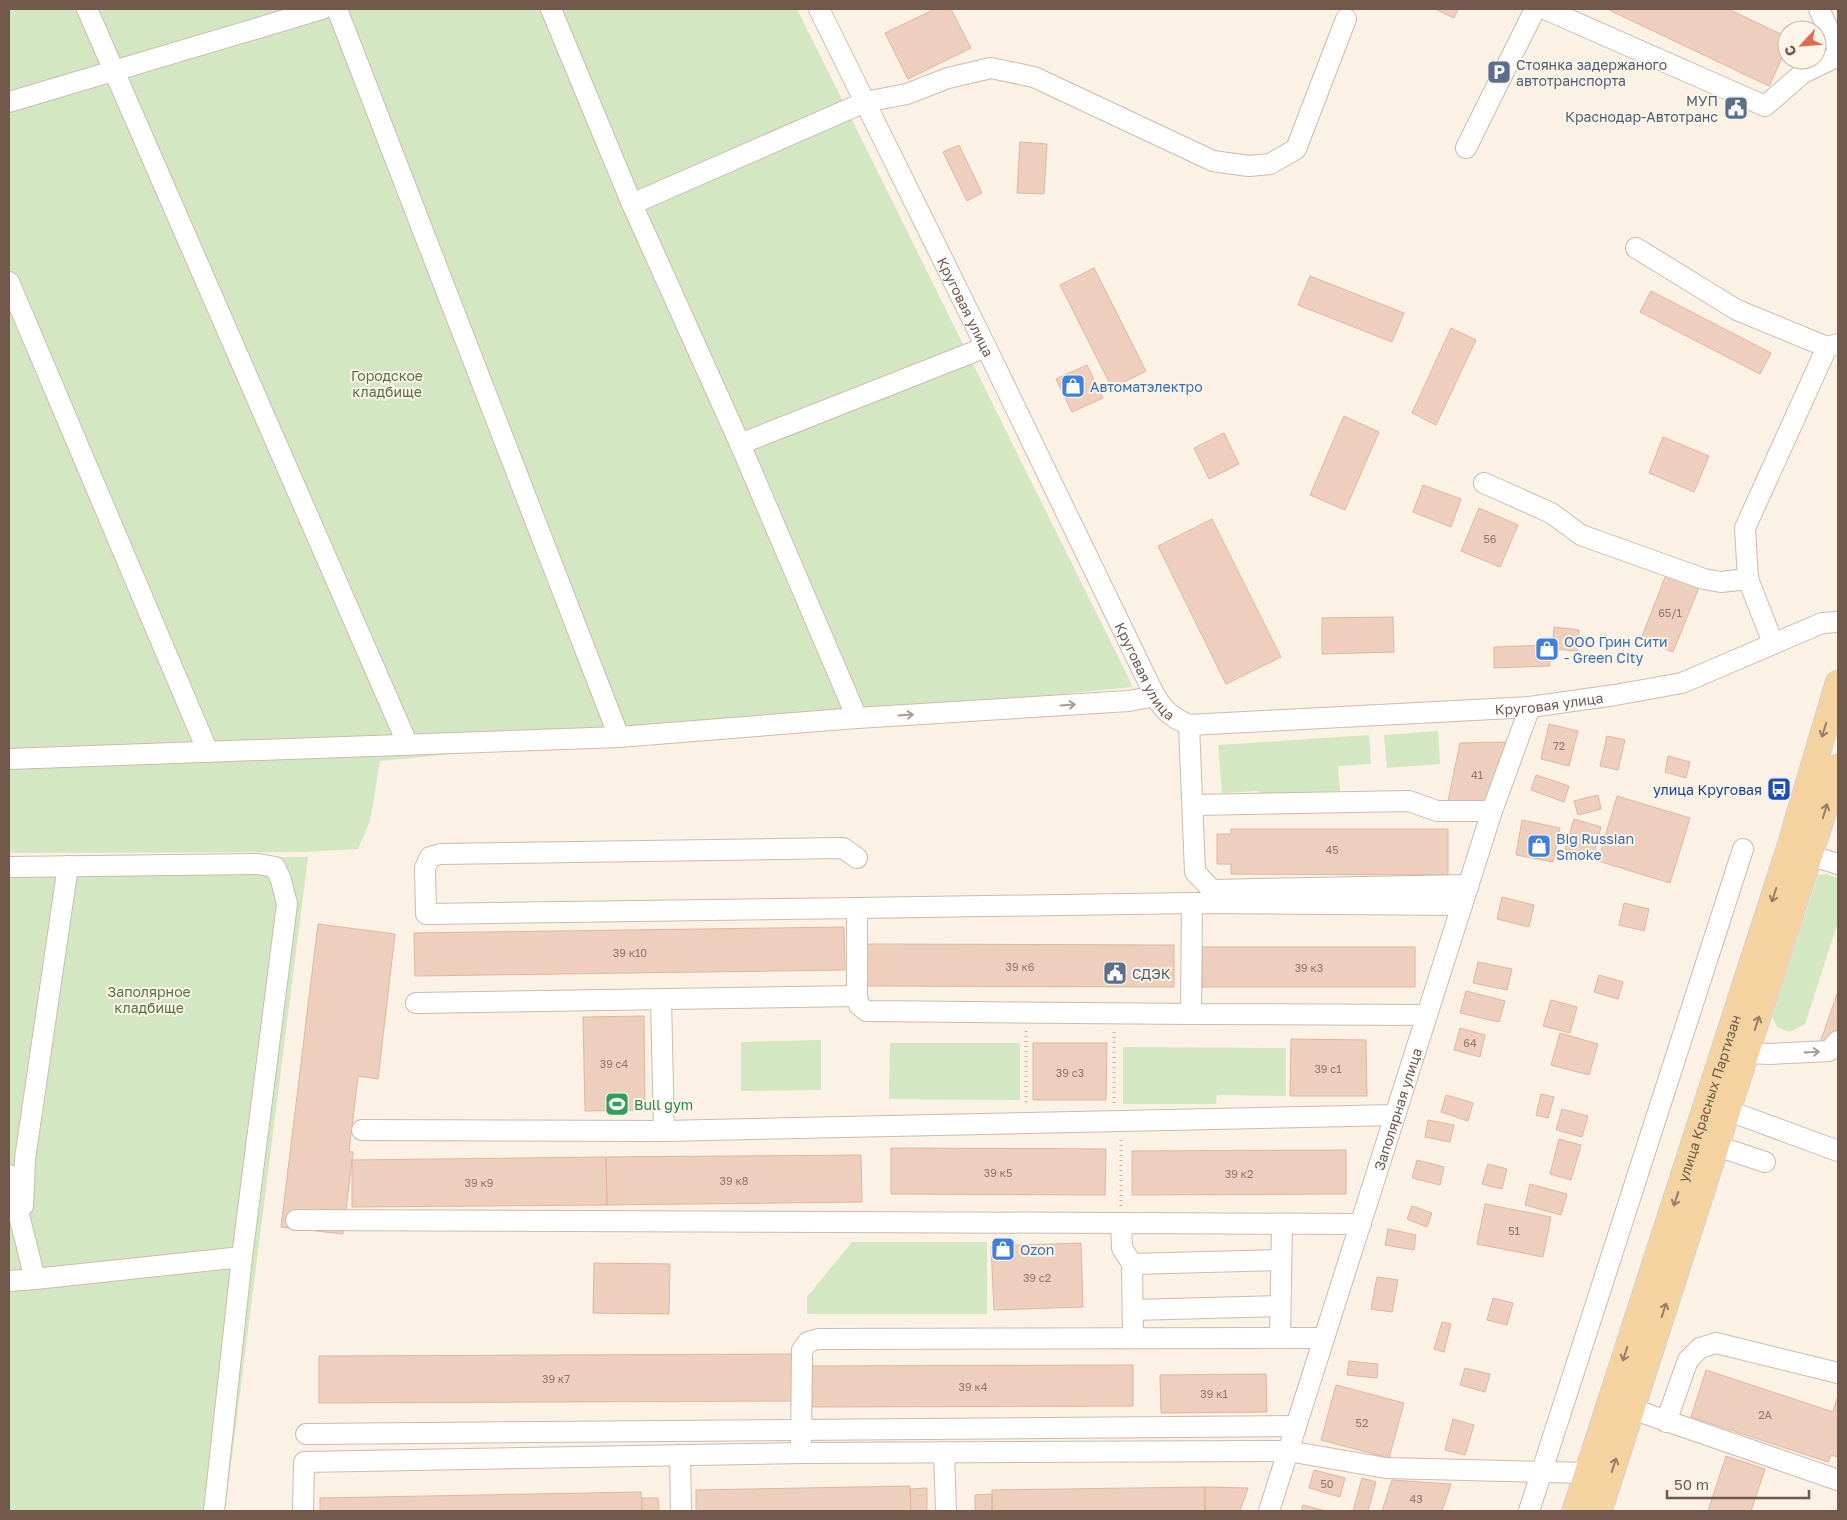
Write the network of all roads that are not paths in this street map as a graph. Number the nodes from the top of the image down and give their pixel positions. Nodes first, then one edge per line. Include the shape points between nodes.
1 (87, 9) edge
2 (322, 9) edge
3 (337, 9) edge
4 (551, 9) edge
5 (819, 9) edge
6 (1535, 9) edge
7 (1545, 9) edge
8 (1819, 9) edge
9 (1346, 19) dead end
10 (1838, 50) edge
11 (1838, 56) edge
12 (114, 70) junction
13 (9, 102) edge
14 (865, 102) junction
15 (1466, 148) dead end
16 (632, 204) junction
17 (1636, 248) dead end
18 (9, 282) edge
19 (1833, 346) edge
20 (986, 347) junction
21 (740, 444) junction
22 (1484, 483) dead end
23 (1748, 579) junction
24 (1838, 622) edge
25 (1773, 643) junction
26 (1838, 683) edge
27 (1155, 696) junction
28 (1530, 707) junction
29 (857, 718) junction
30 (1190, 725) junction
31 (619, 737) junction
32 (408, 745) junction
33 (208, 752) junction
34 (10, 757) edge
35 (1838, 766) edge
36 (1194, 805) junction
37 (1492, 811) junction
38 (1743, 849) dead end
39 (1800, 852) junction
40 (857, 858) dead end
41 (1838, 864) edge
42 (68, 866) junction
43 (9, 867) edge
44 (1469, 885) junction
45 (1192, 902) junction
46 (1462, 905) junction
47 (857, 908) junction
48 (857, 996) junction
49 (661, 999) junction
50 (416, 1003) dead end
51 (1191, 1014) junction
52 (1427, 1015) junction
53 (1838, 1041) edge
54 (1747, 1053) junction
55 (1729, 1111) junction
56 (1395, 1115) junction
57 (362, 1130) dead end
58 (664, 1131) junction
59 (1717, 1146) junction
60 (1838, 1151) edge
61 (1765, 1162) dead end
62 (9, 1175) edge
63 (296, 1220) dead end
64 (1121, 1223) junction
65 (1282, 1224) junction
66 (1361, 1224) junction
67 (23, 1225) junction
68 (242, 1257) junction
69 (1281, 1260) junction
70 (1132, 1264) junction
71 (35, 1279) junction
72 (9, 1281) edge
73 (1280, 1306) junction
74 (1133, 1310) junction
75 (1133, 1338) junction
76 (1280, 1338) junction
77 (1324, 1338) junction
78 (1838, 1373) edge
79 (1632, 1409) junction
80 (1666, 1422) junction
81 (1296, 1426) junction
82 (801, 1430) junction
83 (306, 1434) dead end
84 (1288, 1451) junction
85 (944, 1452) junction
86 (801, 1453) junction
87 (680, 1455) junction
88 (1542, 1470) junction
89 (1587, 1473) junction
90 (1838, 1480) edge
91 (214, 1511) edge
92 (303, 1511) edge
93 (681, 1511) edge
94 (946, 1511) edge
95 (1269, 1511) edge
96 (1529, 1511) edge
97 (1574, 1511) edge
98 (1599, 1511) edge

1 - 12 street
2 - 12 street
3 - 31 street
4 - 16 street
5 - 14 street, Круговая улица
6 - 15 street
7 - 11 street via 1765,106 1803,73
8 - 10 street
9 - 14 street via 1296,149 1270,164 1250,166 1213,161 1034,76 990,68 948,78 907,94
12 - 13 street
12 - 32 street
14 - 16 street
14 - 20 street, Круговая улица
16 - 21 street
17 - 19 street via 1737,310
18 - 33 street
19 - 23 street via 1745,528
20 - 21 street
20 - 27 street, Круговая улица
21 - 29 street
22 - 23 street via 1551,513 1581,535 1704,579 1721,582
23 - 25 street
24 - 25 street, Круговая улица via 1822,623
25 - 28 street, Круговая улица via 1682,683
26 -> 39 main road, улица Красных Партизан
29 -> 27 street via 1129,701
27 - 30 street, Круговая улица via 1164,710
28 - 30 street, Круговая улица
28 - 37 street, Заполярная улица
29 - 31 street
30 - 36 street
31 - 32 street
32 - 33 street
33 - 34 street
39 -> 35 main road, улица Красных Партизан
36 - 37 street via 1409,801 1437,811
36 - 44 street via 1196,872 1212,890
37 - 44 street, Заполярная улица
38 - 88 street
39 - 41 street
54 -> 39 main road, улица Красных Партизан
39 -> 89 main road, улица Красных Партизан
40 - 47 street via 843,848 440,854 430,857 425,868 426,914
42 - 43 street
42 - 67 street via 25,1159
42 - 68 street via 258,864 275,867 281,880 287,904
44 - 46 street, Заполярная улица
45 - 46 street
45 - 47 street
45 - 51 street
46 - 52 street, Заполярная улица
47 - 48 street
48 - 49 street
48 - 51 street via 859,1005 866,1012 873,1013
49 - 50 street
49 - 58 street
51 - 52 street
52 - 56 street, Заполярная улица
54 -> 53 street via 1829,1051
54 - 55 main road, улица Красных Партизан
55 - 59 main road, улица Красных Партизан
55 - 60 street
56 - 58 street
56 - 66 street, Заполярная улица
57 - 58 street
59 - 61 street
79 -> 59 main road, улица Красных Партизан
62 - 67 street
63 - 64 street
64 - 65 street
64 - 70 street via 1122,1248
65 - 66 street
65 - 69 street
66 - 77 street, Заполярная улица
67 - 71 street
68 - 71 street
68 - 91 street
69 - 70 street
69 - 73 street
70 - 74 street
71 - 72 street
73 - 74 street
73 - 76 street
74 - 75 street
75 - 76 street
75 - 82 street via 818,1339 808,1342 802,1350
76 - 77 street
77 - 81 street, Заполярная улица
78 - 80 street via 1716,1343 1700,1348 1688,1360
79 - 80 street
98 -> 79 main road, улица Красных Партизан
80 - 90 street
81 - 82 street
81 - 84 street, Заполярная улица
82 - 83 street
82 - 86 street
84 - 85 street
84 - 88 street via 1386,1468
84 - 95 street, Заполярная улица
85 - 86 street
85 - 94 street
86 - 87 street
87 - 92 street via 304,1462
87 - 93 street
88 - 89 street
88 - 96 street
89 - 97 main road, улица Красных Партизан

